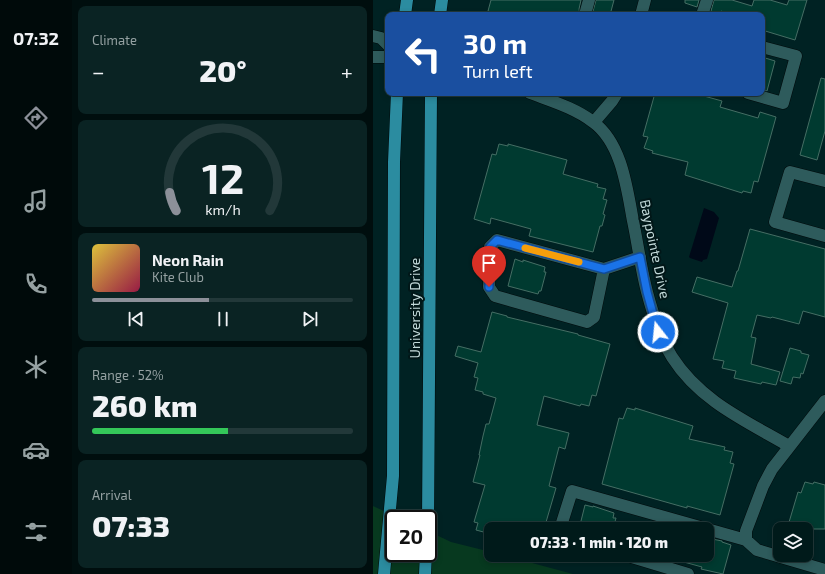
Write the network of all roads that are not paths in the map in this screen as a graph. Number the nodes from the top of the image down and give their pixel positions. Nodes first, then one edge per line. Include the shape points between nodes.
1 (407, 0) edge
2 (442, 0) edge
3 (645, 0) edge
4 (707, 0) edge
5 (405, 12) edge
6 (440, 12) edge
7 (643, 12) edge
8 (703, 12) edge
9 (373, 36) edge
10 (385, 42) edge
11 (765, 48) edge
12 (373, 57) edge
13 (385, 57) edge
14 (397, 96) edge
15 (431, 96) edge
16 (538, 96) edge
17 (615, 96) edge
18 (758, 96) edge
19 (594, 122) junction
20 (825, 181) edge
21 (825, 236) edge
22 (640, 257) junction
23 (604, 269) junction
24 (825, 401) edge
25 (789, 446) junction
26 (428, 510) edge
27 (562, 522) edge
28 (682, 522) edge
29 (714, 531) edge
30 (746, 540) junction
31 (426, 562) edge
32 (649, 562) edge
33 (798, 569) edge
34 (825, 570) edge
35 (384, 574) edge
36 (425, 574) edge
37 (689, 574) edge

1 - 5 main road
2 - 6 main road
3 - 7 street
4 - 8 street
9 - 10 street
11 - 18 street via 796,56 783,103
12 - 13 street
14 - 35 main road, University Drive via 394,162 393,476
15 - 26 main road, University Drive
16 - 19 street, Baypointe Drive
17 - 19 street
19 - 22 street, Baypointe Drive via 614,149 625,176
20 - 21 street via 789,172 775,222
22 - 23 street
22 - 25 street, Baypointe Drive via 658,332 673,358 694,384 715,403
23 - 23 street via 497,240 490,247 489,287 495,296 587,322 594,317
24 - 25 street
25 - 30 street via 763,486 746,531
27 - 28 street via 572,491
29 - 30 street
30 - 33 street via 757,550
31 - 36 main road
32 - 37 street
33 - 34 street

